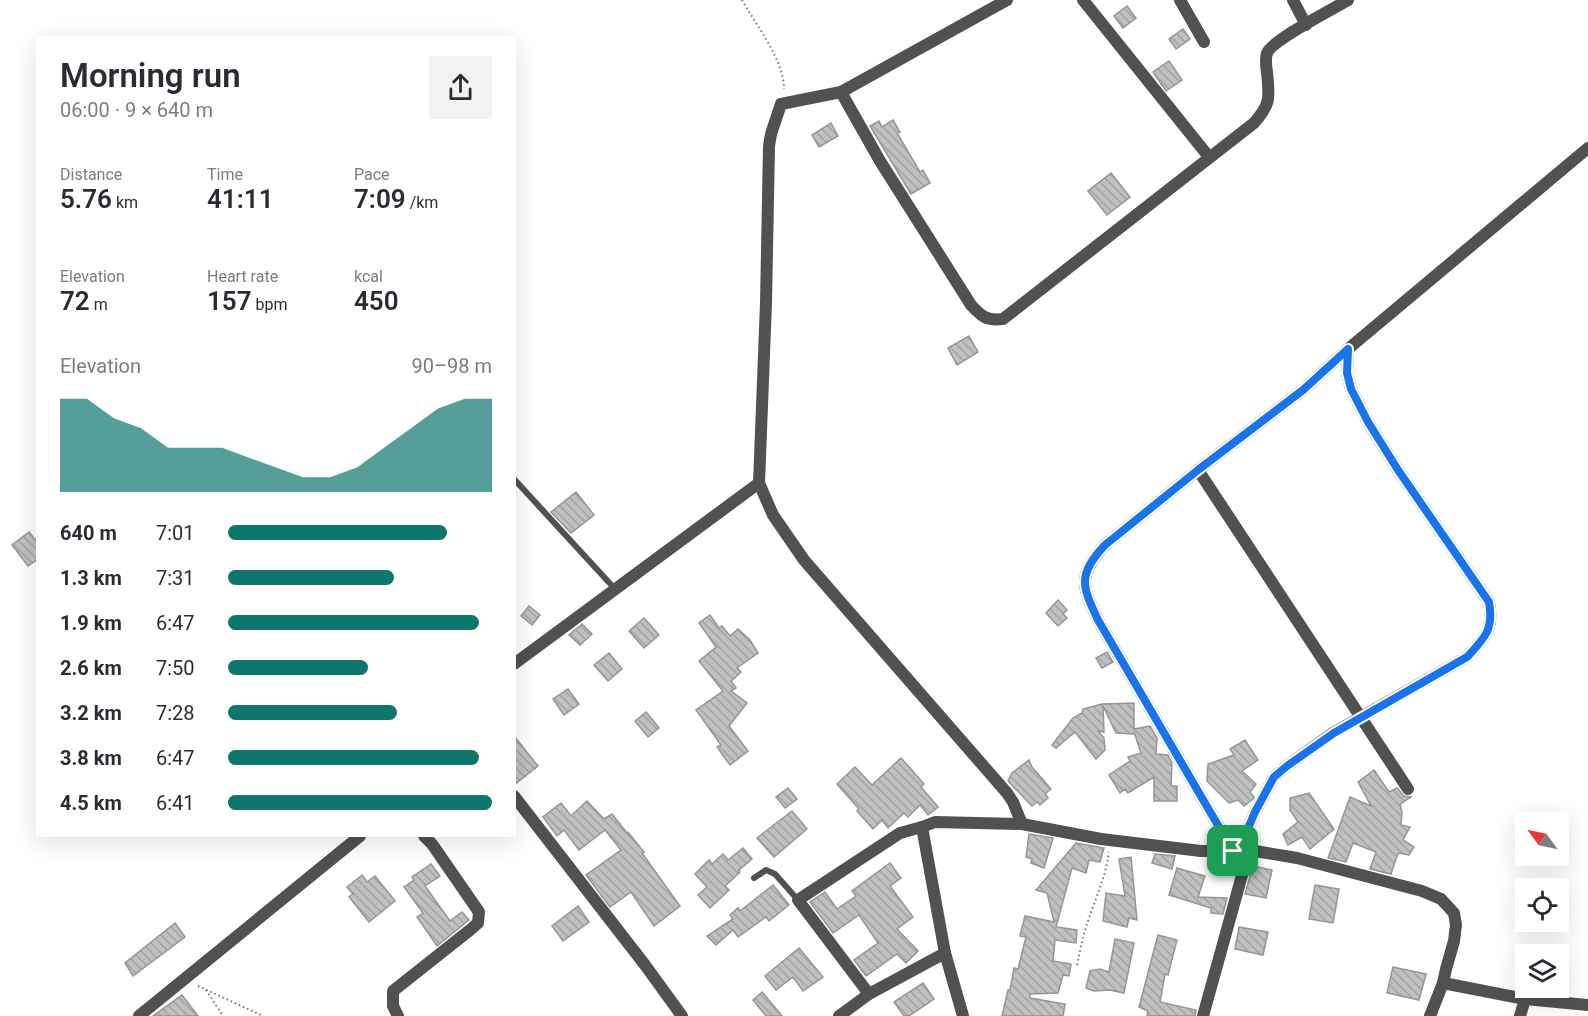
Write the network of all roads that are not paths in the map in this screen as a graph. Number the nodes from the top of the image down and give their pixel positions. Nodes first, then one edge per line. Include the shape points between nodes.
1 (1007, 0) edge
2 (1083, 0) edge
3 (1180, 0) edge
4 (1293, 0) edge
5 (1348, 0) edge
6 (1306, 25) junction
7 (1204, 42) dead end
8 (841, 92) junction
9 (1588, 148) edge
10 (1209, 157) junction
11 (1348, 349) junction
12 (1198, 470) junction
13 (516, 481) edge
14 (759, 483) junction
15 (616, 589) junction
16 (516, 663) edge
17 (1360, 717) junction
18 (1408, 789) dead end
19 (516, 799) edge
20 (1022, 824) junction
21 (922, 827) junction
22 (359, 837) edge
23 (425, 837) edge
24 (1249, 850) junction
25 (1233, 851) junction
26 (754, 878) dead end
27 (798, 900) junction
28 (945, 953) junction
29 (1443, 983) junction
30 (869, 994) junction
31 (1525, 999) junction
32 (1588, 1005) edge
33 (139, 1016) edge
34 (398, 1016) edge
35 (682, 1016) edge
36 (839, 1016) edge
37 (963, 1016) edge
38 (1203, 1016) edge
39 (1430, 1016) edge
40 (1520, 1016) edge

1 - 8 street
2 - 10 street
3 - 7 street
4 - 6 street
5 - 6 street
6 - 10 street via 1267,53 1269,94 1263,113
8 - 10 street via 971,305 991,320 1003,319 1020,307
8 - 14 street via 781,104 771,134
9 - 11 street
11 - 12 street via 1303,390
11 - 17 street via 1351,389 1368,422 1489,602 1492,615 1489,630 1467,657
12 - 17 street
12 - 25 street via 1105,545 1086,571 1084,582 1098,620
13 - 15 lane
14 - 15 street
14 - 20 street via 773,515 804,560 1007,794
15 - 16 street
17 - 18 street
17 - 24 street via 1274,777 1246,833
19 - 35 street
20 - 21 street via 935,822
20 - 25 street via 1111,840
21 - 27 street via 900,833
21 - 28 street
22 - 33 street
23 - 34 street via 479,912 477,923 470,930 393,991
24 - 25 street
24 - 29 street via 1297,858 1441,899 1454,913 1456,925
24 - 38 street
26 - 27 lane via 766,870 775,874
27 - 30 street
28 - 30 street
28 - 37 street
29 - 31 street
29 - 39 street
30 - 36 street
31 - 32 street
31 - 40 street

